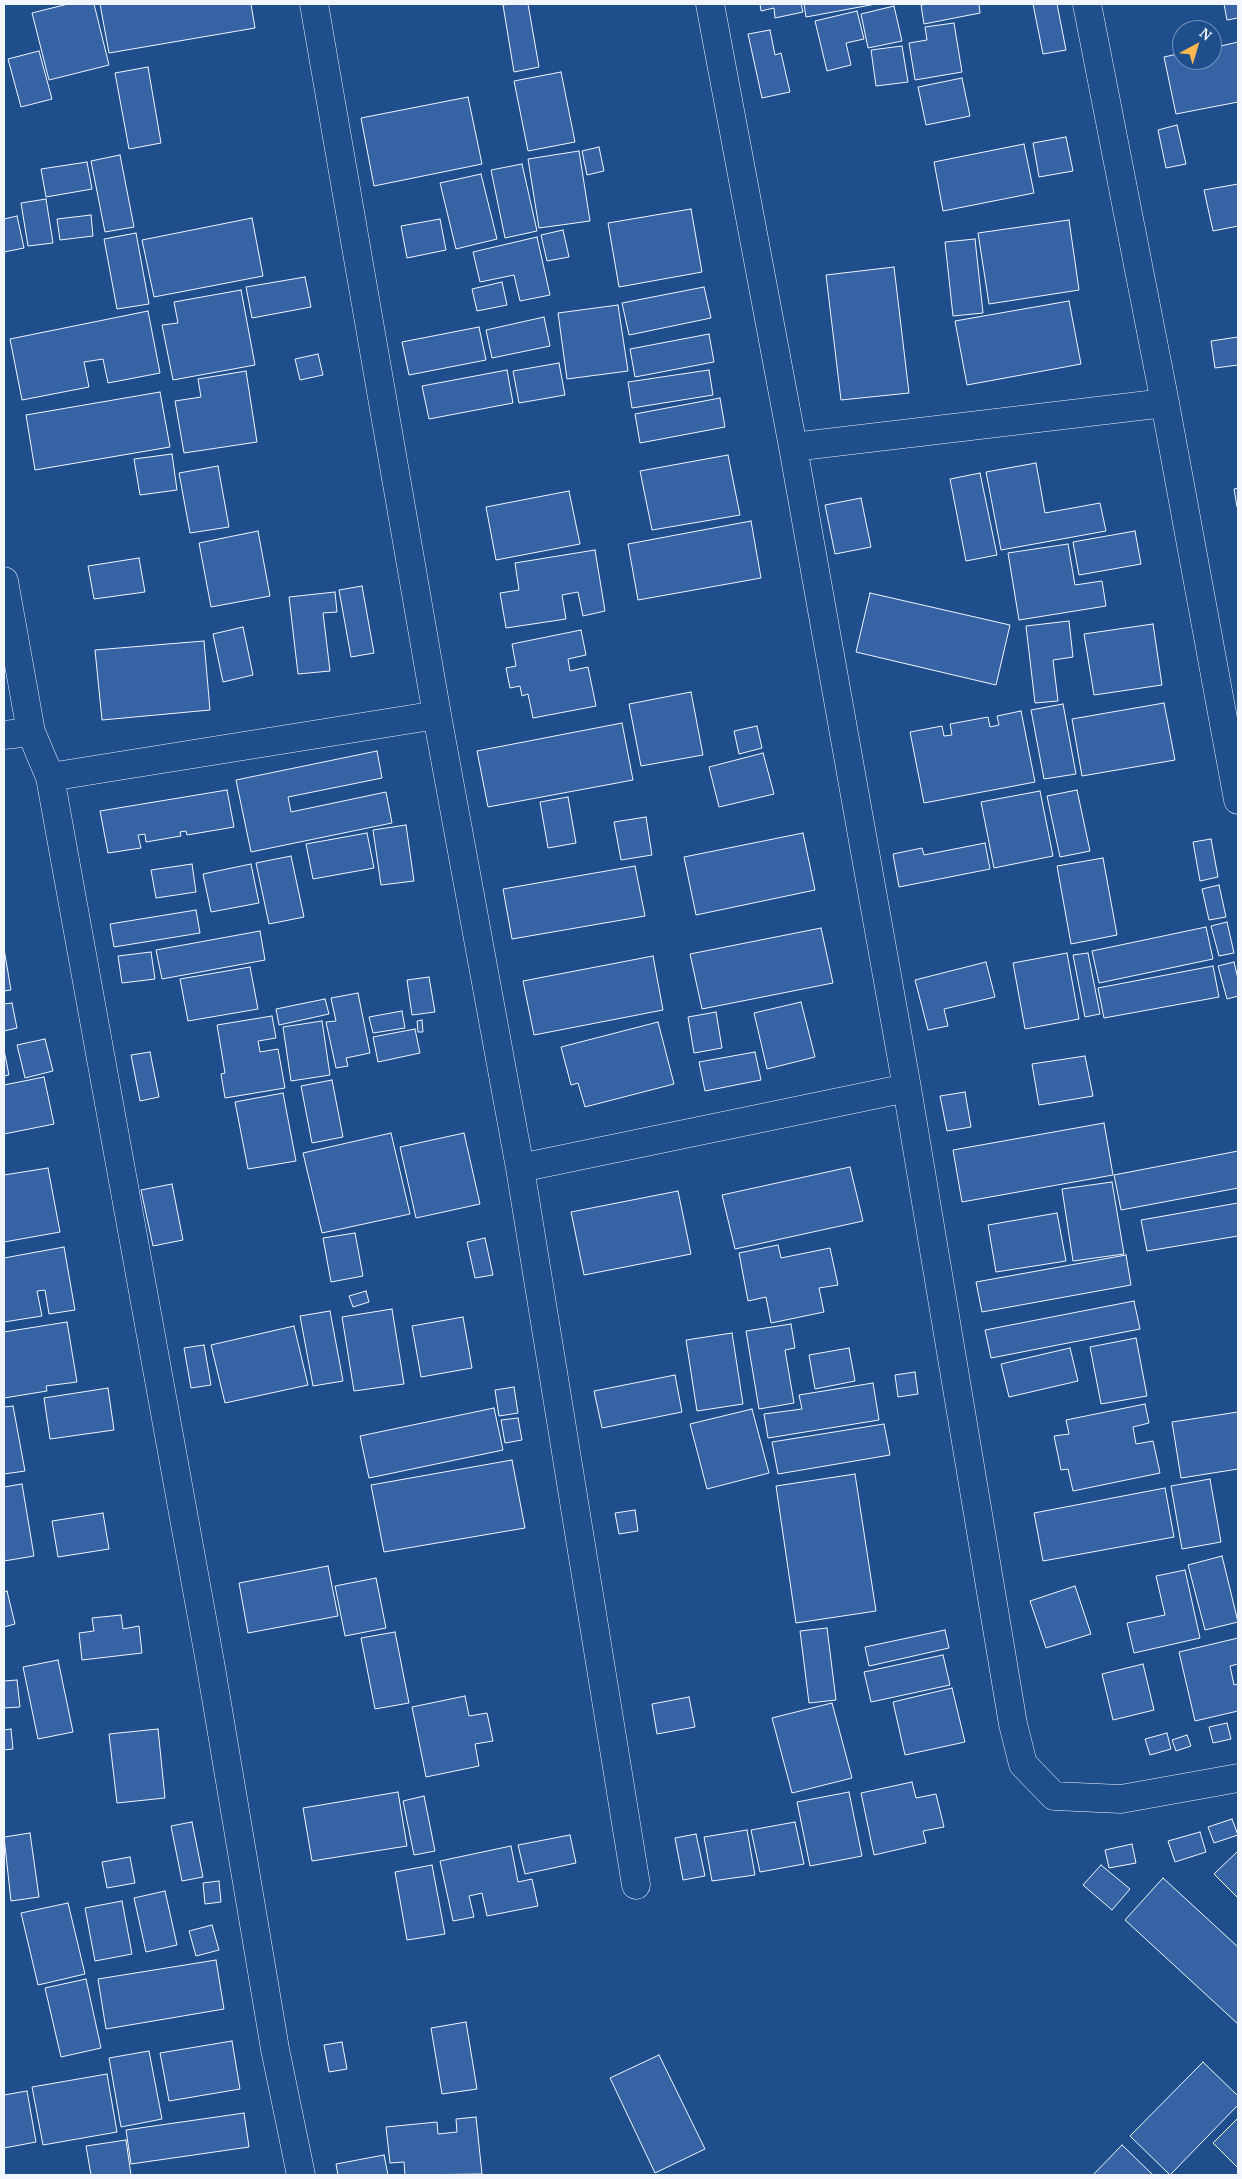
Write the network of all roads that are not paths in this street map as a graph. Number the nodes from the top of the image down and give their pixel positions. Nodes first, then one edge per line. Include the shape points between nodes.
1 (314, 4) edge
2 (710, 4) edge
3 (1087, 4) edge
4 (1165, 403) junction
5 (793, 447) junction
6 (4, 581) edge
7 (437, 715) junction
8 (31, 732) junction
9 (4, 735) edge
10 (50, 777) junction
11 (1238, 800) edge
12 (907, 1088) junction
13 (520, 1168) junction
14 (1238, 1778) edge
15 (636, 1885) dead end
16 (300, 2175) edge

1 - 7 street
2 - 5 street
3 - 4 street
4 - 5 street
4 - 11 street
5 - 12 street
6 - 8 street
7 - 10 street
7 - 13 street
8 - 9 street
8 - 10 street
10 - 16 street
12 - 13 street
12 - 14 street via 1013,1724 1023,1764 1054,1796 1121,1799
13 - 15 street

